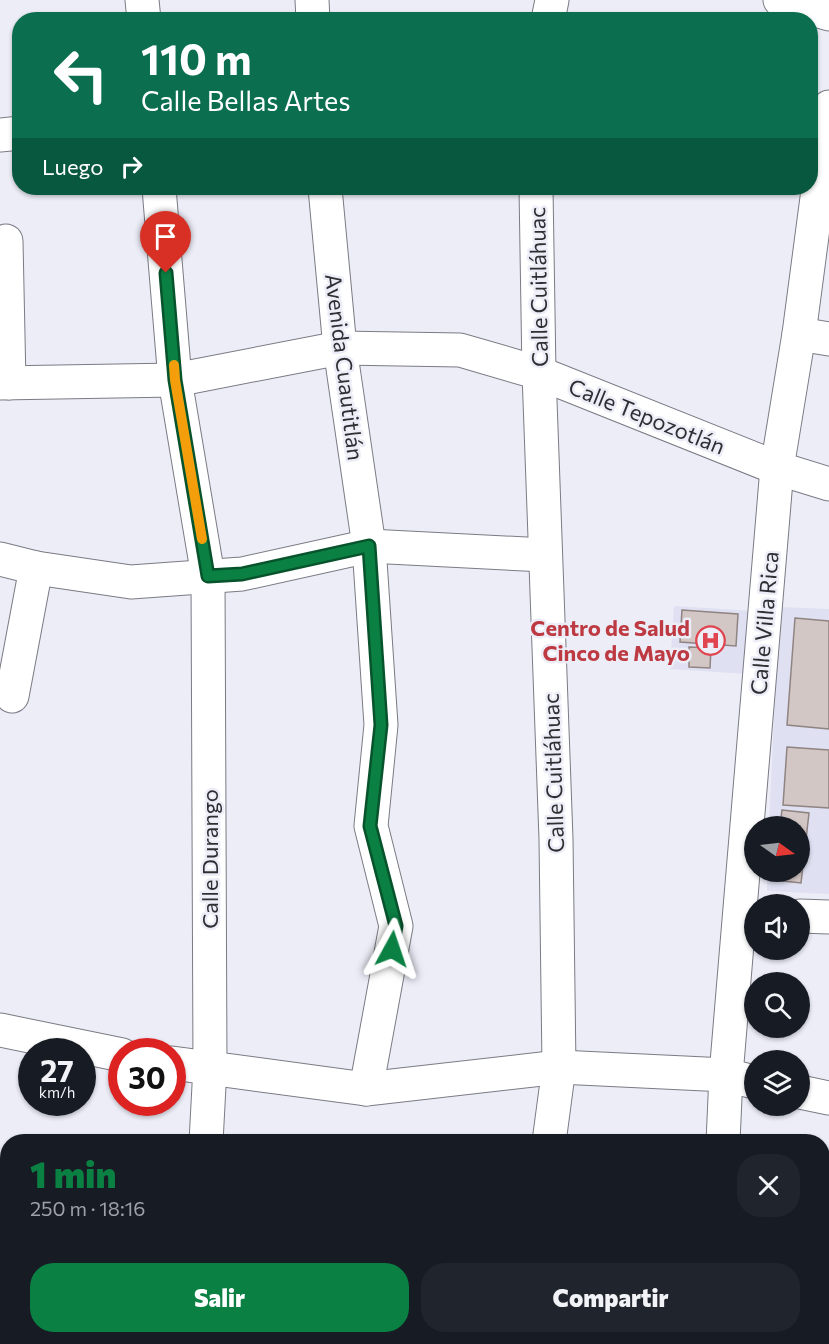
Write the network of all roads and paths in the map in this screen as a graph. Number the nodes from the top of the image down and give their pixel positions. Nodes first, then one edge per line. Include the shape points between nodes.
1 (780, 0) edge
2 (829, 14) edge
3 (829, 109) edge
4 (160, 195) edge
5 (327, 195) edge
6 (536, 195) edge
7 (6, 241) dead end
8 (818, 266) edge
9 (814, 336) edge
10 (340, 348) junction
11 (539, 373) junction
12 (175, 380) junction
13 (4, 383) edge
14 (777, 468) junction
15 (829, 484) edge
16 (369, 546) junction
17 (545, 555) junction
18 (0, 559) edge
19 (36, 568) junction
20 (208, 576) junction
21 (12, 696) dead end
22 (748, 894) edge
23 (810, 916) edge
24 (829, 917) edge
25 (745, 960) edge
26 (0, 1030) edge
27 (108, 1052) edge
28 (186, 1064) edge
29 (210, 1067) junction
30 (559, 1067) junction
31 (740, 1078) edge
32 (366, 1089) junction
33 (810, 1094) edge
34 (829, 1098) edge
35 (206, 1134) edge
36 (550, 1134) edge
37 (725, 1134) edge

1 - 2 street
3 - 8 street, Calle Villa Rica
4 - 12 street, Calle Durango
5 - 10 street, Avenida Cuautitlán
6 - 11 street, Calle Cuitláhuac
7 - 13 street
8 - 9 street, Calle Villa Rica
9 - 14 street, Calle Villa Rica
10 - 11 street, Calle Tepozotlán via 460,350
10 - 12 street, Calle Tepozotlán
10 - 16 street, Avenida Cuautitlán
11 - 14 street, Calle Tepozotlán
11 - 17 street, Calle Cuitláhuac
12 - 13 street, Calle Tepozotlán
12 - 20 street, Calle Durango
14 - 15 street, Calle Tepozotlán
14 - 22 street, Calle Villa Rica
16 - 17 street
16 - 20 street via 242,574
16 - 32 street, Avenida Cuautitlán via 381,725 370,826 396,926
17 - 30 street, Calle Cuitláhuac
18 - 19 street
19 - 20 street via 130,582
19 - 21 street
20 - 29 street, Calle Durango
23 - 24 street
25 - 31 street, Calle Villa Rica
26 - 27 street
28 - 29 street
29 - 32 street
29 - 35 street, Calle Durango
30 - 31 street
30 - 32 street
30 - 36 street, Calle Cuitláhuac
31 - 37 street, Calle Villa Rica
33 - 34 street

